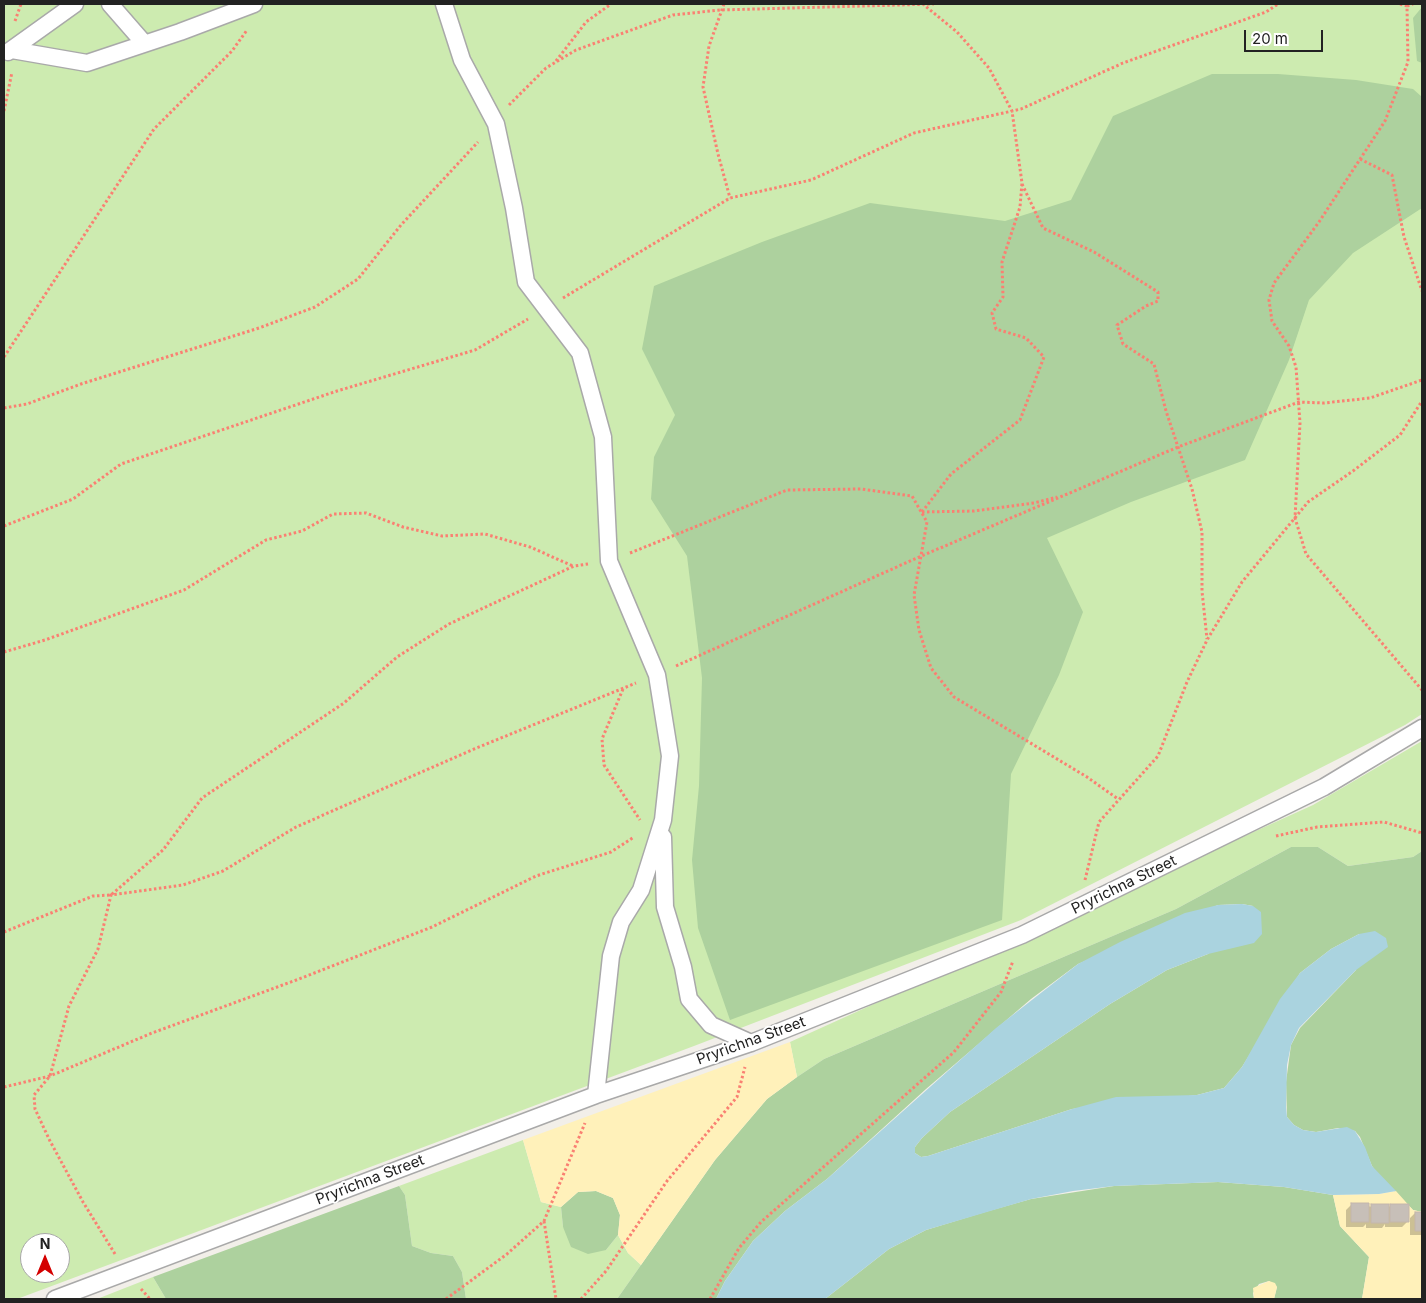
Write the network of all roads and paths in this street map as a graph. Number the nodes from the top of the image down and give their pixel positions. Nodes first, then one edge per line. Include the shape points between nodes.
1 (75, 4) edge
2 (110, 4) edge
3 (254, 4) edge
4 (444, 4) edge
5 (610, 4) edge
6 (719, 4) edge
7 (724, 4) edge
8 (923, 4) edge
9 (934, 4) edge
10 (1278, 4) edge
11 (1400, 4) edge
12 (1413, 4) edge
13 (1407, 6) junction
14 (720, 10) junction
15 (249, 27) dead end
16 (144, 43) junction
17 (8, 52) edge
18 (554, 63) junction
19 (1012, 111) junction
20 (496, 124) junction
21 (1360, 159) junction
22 (1022, 183) junction
23 (730, 198) junction
24 (1422, 291) edge
25 (545, 309) junction
26 (4, 358) edge
27 (1422, 380) edge
28 (1299, 402) junction
29 (1422, 402) edge
30 (4, 408) edge
31 (1178, 447) junction
32 (1071, 493) junction
33 (921, 512) junction
34 (1295, 518) junction
35 (4, 526) edge
36 (919, 557) junction
37 (609, 561) junction
38 (574, 566) junction
39 (1207, 640) junction
40 (4, 652) edge
41 (657, 675) junction
42 (623, 688) junction
43 (1422, 690) edge
44 (1422, 728) edge
45 (1118, 799) junction
46 (663, 820) junction
47 (646, 830) junction
48 (1422, 833) edge
49 (1271, 837) dead end
50 (654, 848) junction
51 (111, 895) junction
52 (1080, 906) junction
53 (4, 932) edge
54 (1022, 935) junction
55 (751, 1043) junction
56 (50, 1076) junction
57 (4, 1087) edge
58 (596, 1096) junction
59 (544, 1221) junction
60 (126, 1272) junction
61 (55, 1299) edge
62 (446, 1299) edge
63 (556, 1299) edge
64 (581, 1299) edge
65 (710, 1299) edge

1 - 17 lane
2 - 16 lane
3 - 16 lane
4 - 20 lane via 462,60
5 - 18 path via 586,22
6 - 14 path
7 - 14 path
8 - 9 path
8 - 14 path
8 - 19 path via 957,32 989,68
10 - 19 path via 1266,12 1123,63
11 - 13 path
12 - 13 path
13 - 21 path via 1408,62 1385,121
14 - 18 path via 673,15 576,50
14 - 23 path via 703,87
15 - 26 path via 232,51 154,129
16 - 17 lane via 87,63
18 - 20 path via 512,102
19 - 22 path
19 - 23 path via 914,133 811,180
20 - 25 lane via 526,282
20 - 30 path via 401,225 358,279 315,307 27,404
21 - 24 path via 1392,175 1404,237
21 - 28 path via 1274,283 1269,300 1272,322 1290,346 1296,367
22 - 31 path via 1043,228 1094,252 1158,292 1158,301 1117,325 1123,344 1154,364
22 - 33 path via 1020,207 1002,262 1003,297 992,313 996,329 1026,338 1044,357 1020,420 951,474
23 - 25 path
25 - 35 path via 475,350 337,391 121,464 73,499
25 - 37 lane via 580,353 603,437
27 - 28 path via 1370,398
28 - 31 path
28 - 34 path
29 - 34 path via 1400,435 1308,502
31 - 32 path
31 - 39 path via 1202,532 1202,591
32 - 33 path via 1034,503 974,511
32 - 36 path
33 - 36 path via 927,522
33 - 37 path via 912,496 861,489 787,490
34 - 39 path via 1242,582
34 - 43 path via 1306,554
36 - 41 path
36 - 45 path via 914,595 919,630 931,668 954,697
37 - 38 path
37 - 41 lane
38 - 40 path via 530,547 485,534 442,536 403,527 366,513 333,514 302,531 266,540 184,590
38 - 51 path via 449,624 397,657 344,702 202,798 163,850
39 - 45 path via 1158,756
41 - 42 path
41 - 46 lane via 670,756
42 - 47 path via 602,739 604,765
42 - 51 path via 296,827 223,871 183,885
44 - 52 lane, Pryrichna Street via 1324,787
45 - 52 path via 1099,822
46 - 50 lane
46 - 55 lane via 665,907 684,967 689,999 711,1025
47 - 50 path
47 - 56 path via 610,852 536,876 432,927 152,1033
48 - 49 path via 1384,822 1317,827
50 - 58 lane via 641,890 621,922 611,956
51 - 53 path via 93,896
51 - 56 path via 98,949 69,1006
52 - 54 lane, Pryrichna Street
54 - 55 lane, Pryrichna Street
54 - 65 path via 1001,992 954,1052 761,1222 739,1248
55 - 58 lane, Pryrichna Street
55 - 64 path via 737,1097 667,1181 606,1271
56 - 57 path
56 - 60 path via 34,1095 35,1110 83,1202
58 - 59 path
58 - 60 lane, Pryrichna Street
59 - 62 path via 507,1254
59 - 63 path
60 - 61 lane, Pryrichna Street

